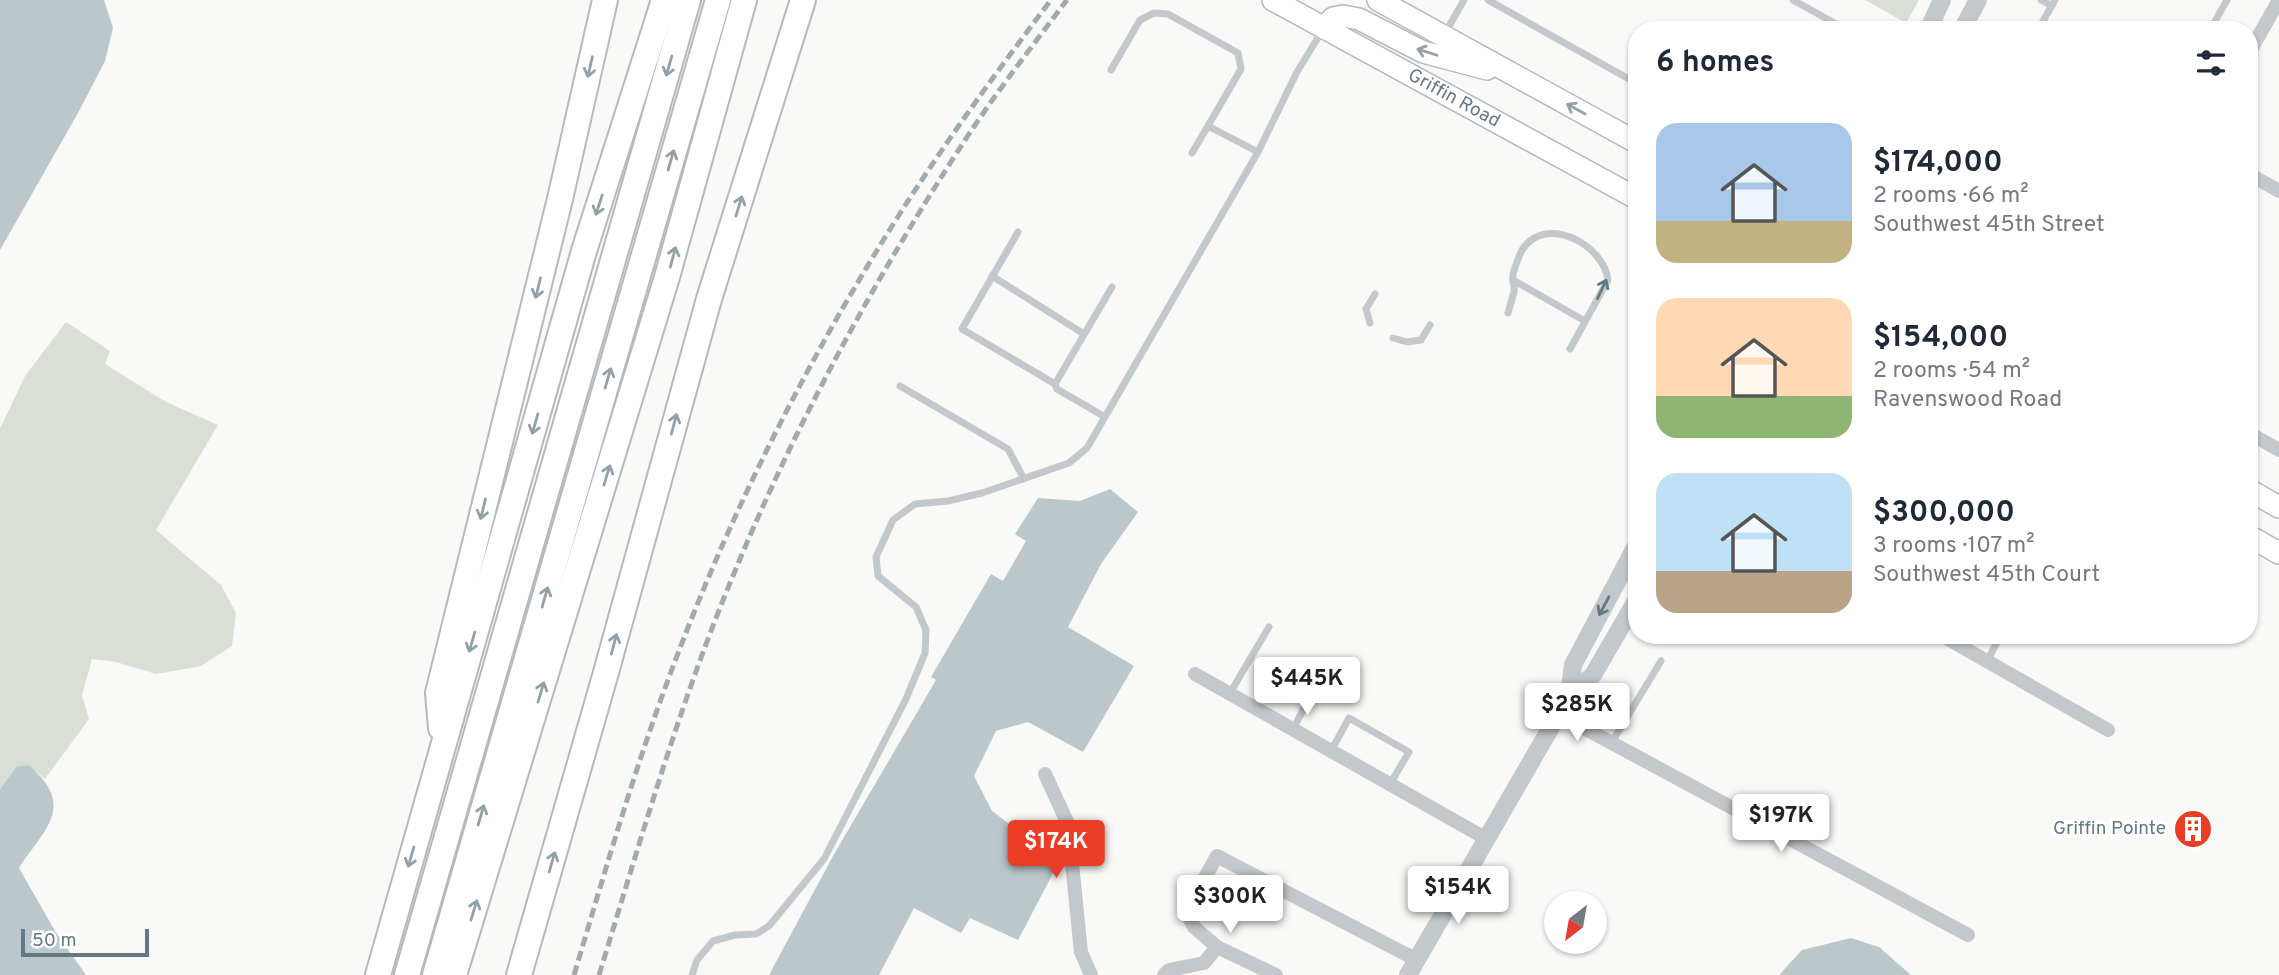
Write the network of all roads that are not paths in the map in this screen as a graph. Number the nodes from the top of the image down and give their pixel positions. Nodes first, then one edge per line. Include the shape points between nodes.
1 (605, 0) edge
2 (664, 0) edge
3 (688, 0) edge
4 (718, 0) edge
5 (744, 0) edge
6 (803, 0) edge
7 (1273, 0) edge
8 (1378, 0) edge
9 (1464, 0) edge
10 (1488, 0) edge
11 (1793, 0) edge
12 (1942, 0) edge
13 (1978, 0) edge
14 (2041, 0) edge
15 (2227, 0) edge
16 (2279, 0) edge
17 (2053, 3) edge
18 (1830, 21) edge
19 (1932, 21) edge
20 (1967, 21) edge
21 (2043, 21) edge
22 (2215, 21) edge
23 (1324, 28) junction
24 (1443, 36) junction
25 (2258, 38) edge
26 (1111, 70) dead end
27 (1517, 76) junction
28 (1628, 79) edge
29 (1208, 126) junction
30 (1628, 138) edge
31 (1258, 152) junction
32 (1192, 153) dead end
33 (2258, 179) edge
34 (2279, 191) edge
35 (1628, 194) edge
36 (1018, 232) dead end
37 (992, 276) junction
38 (1513, 280) junction
39 (1112, 287) dead end
40 (1375, 294) dead end
41 (1508, 313) dead end
42 (1585, 321) junction
43 (1370, 323) dead end
44 (1430, 325) dead end
45 (1084, 334) junction
46 (1393, 338) dead end
47 (1570, 349) dead end
48 (1055, 384) junction
49 (900, 386) dead end
50 (1105, 417) junction
51 (2258, 438) edge
52 (2279, 450) edge
53 (1024, 479) junction
54 (2258, 495) edge
55 (2279, 507) edge
56 (2258, 541) edge
57 (2279, 552) edge
58 (1628, 561) edge
59 (1628, 615) edge
60 (1269, 627) dead end
61 (1956, 644) edge
62 (1996, 644) edge
63 (1661, 661) dead end
64 (1987, 662) junction
65 (1195, 674) dead end
66 (1317, 684) dead end
67 (1230, 693) junction
68 (1569, 696) junction
69 (1559, 713) junction
70 (1293, 729) junction
71 (2108, 730) dead end
72 (1612, 742) junction
73 (443, 744) junction
74 (1331, 751) junction
75 (1045, 774) dead end
76 (1390, 784) junction
77 (1485, 838) junction
78 (1968, 935) dead end
79 (1217, 947) junction
80 (1412, 967) edge
81 (378, 975) edge
82 (407, 975) edge
83 (435, 975) edge
84 (454, 975) edge
85 (519, 975) edge
86 (692, 975) edge
87 (1091, 975) edge
88 (1164, 975) edge
89 (1276, 975) edge

1 -> 73 highway via 438,693
2 -> 73 highway via 584,251
3 -> 82 highway
83 -> 4 highway
84 -> 5 highway via 667,277
85 -> 6 highway via 709,299
7 - 23 main road, Griffin Road
8 - 24 main road
9 - 24 lane
10 - 28 lane
11 - 18 lane
12 - 19 street
13 - 20 street
14 - 17 lane
15 - 22 lane
16 - 25 street
17 - 21 lane
27 -> 23 main road via 1423,52 1359,19 1333,18
23 - 31 lane
23 - 35 main road, Griffin Road
24 - 27 main road
26 - 29 lane via 1140,20 1154,13 1168,14 1238,54 1241,69
30 -> 27 main road
29 - 31 lane
29 - 32 lane
31 - 50 lane
33 - 34 street
36 - 37 lane
37 - 45 lane
37 - 48 lane via 962,329
38 - 41 lane
38 - 42 lane
42 -> 38 lane via 1608,280 1606,268 1588,247 1568,236 1547,232 1536,236 1522,249
39 - 45 lane
40 - 43 lane via 1366,309
42 - 47 lane
44 - 46 lane via 1421,340
45 - 48 lane
48 - 50 lane
49 - 53 lane via 1009,449
50 - 53 lane via 1087,448 1069,463
51 - 52 street
53 - 86 lane via 982,493 915,504 893,520 876,557 878,576 916,607 926,630 926,653 906,699 824,859 769,926 756,934 713,942 697,960
54 - 55 main road
56 - 57 main road
58 -> 68 street via 1573,665
59 - 68 street via 1593,675
60 - 67 lane
61 - 64 street
62 - 64 lane
63 - 72 lane
64 - 71 street
65 - 67 street
66 - 70 lane
67 - 70 street
68 - 69 street
69 - 72 street
69 - 77 street
70 - 74 street
72 - 78 street
73 -> 81 highway
74 - 76 street
74 - 76 lane via 1349,718 1409,752
75 - 87 street via 1068,824 1081,952
76 - 77 street
77 - 80 street
79 - 80 street via 1194,926 1186,911 1217,856
79 - 88 street via 1204,963
79 - 89 street

